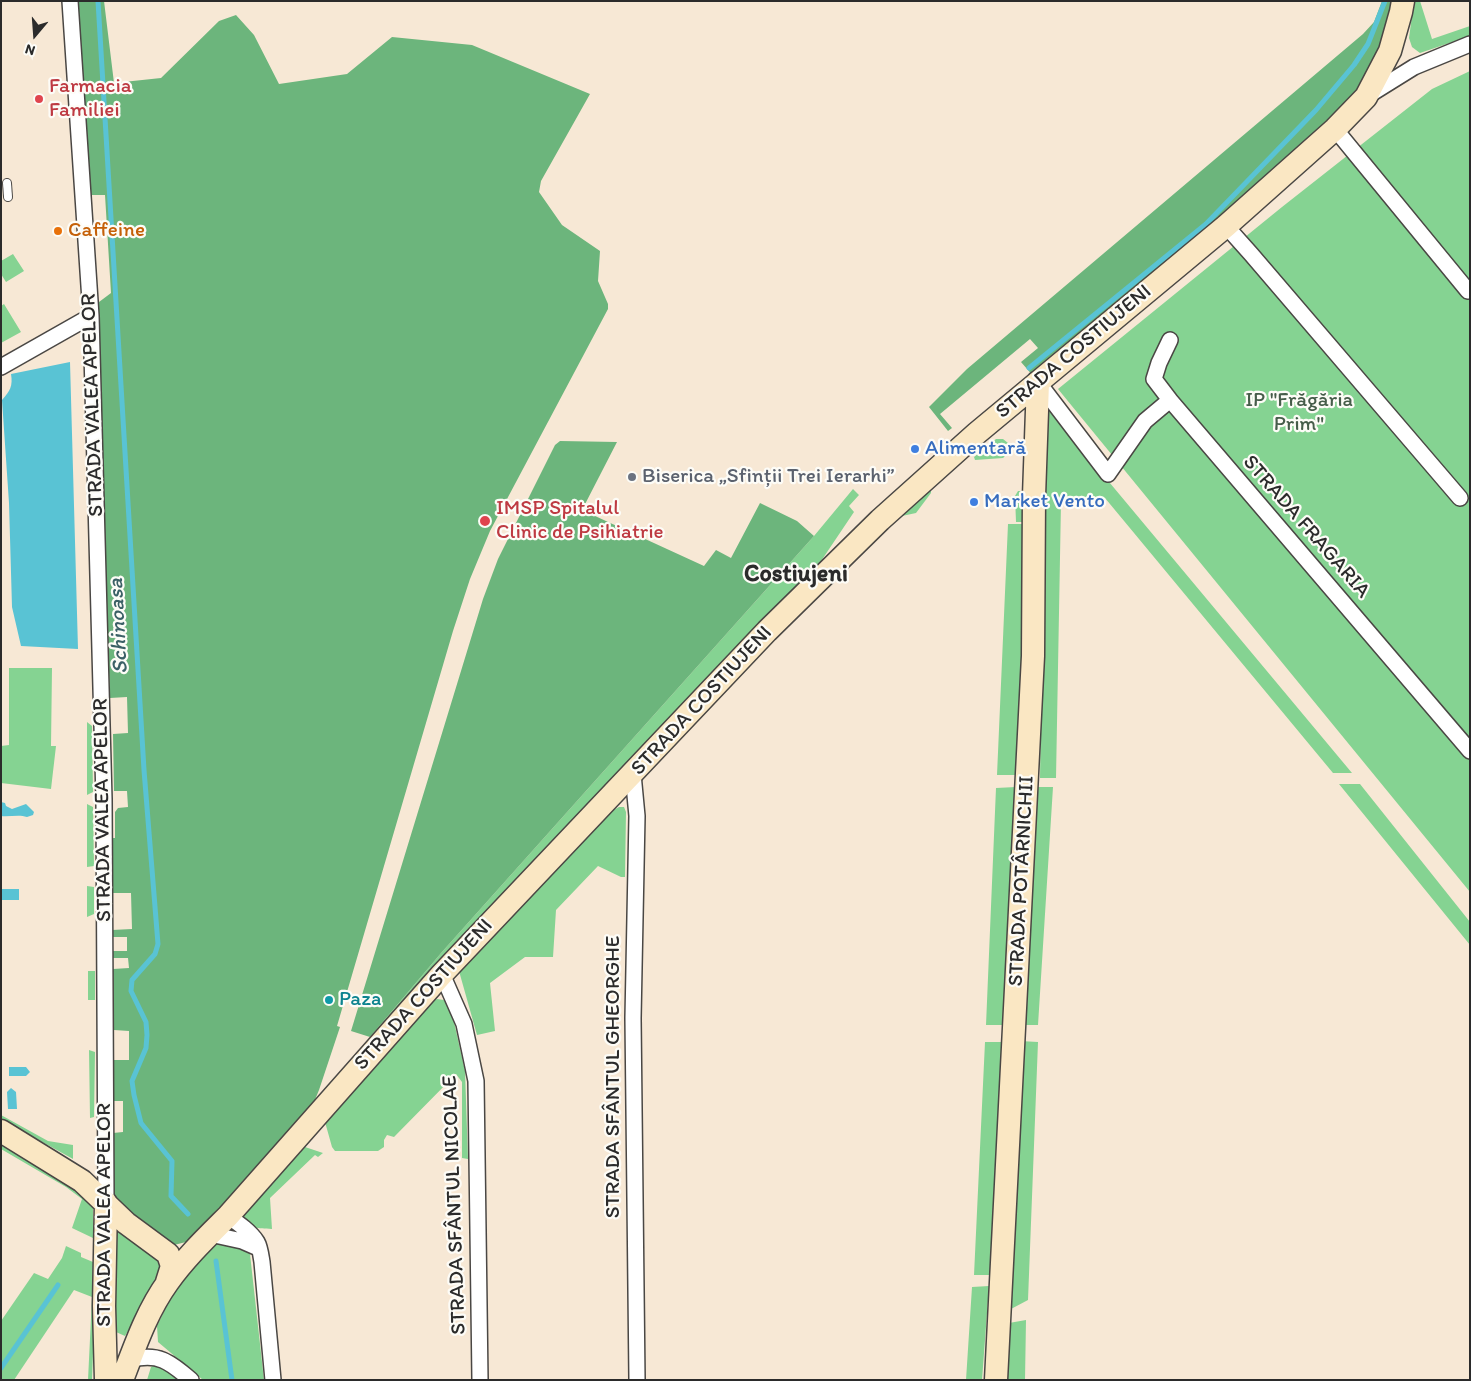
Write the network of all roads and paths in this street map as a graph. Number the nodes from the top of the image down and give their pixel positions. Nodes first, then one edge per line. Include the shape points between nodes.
1 (70, 1) edge
2 (1402, 1) edge
3 (1470, 44) edge
4 (1366, 97) junction
5 (1335, 129) junction
6 (7, 182) dead end
7 (8, 197) dead end
8 (1226, 226) junction
9 (1468, 291) dead end
10 (91, 316) junction
11 (1170, 340) dead end
12 (1, 366) edge
13 (1038, 382) junction
14 (1170, 400) junction
15 (1460, 498) dead end
16 (1470, 751) edge
17 (633, 774) junction
18 (442, 974) junction
19 (1, 1131) edge
20 (106, 1203) junction
21 (228, 1216) junction
22 (126, 1223) junction
23 (210, 1234) junction
24 (105, 1243) junction
25 (259, 1249) junction
26 (192, 1252) junction
27 (168, 1254) junction
28 (168, 1282) junction
29 (104, 1334) junction
30 (129, 1360) edge
31 (106, 1380) edge
32 (192, 1380) edge
33 (273, 1380) edge
34 (480, 1380) edge
35 (637, 1380) edge
36 (996, 1380) edge

1 - 10 street, STRADA VALEA APELOR
2 - 4 street, STRADA COSTIUJENI via 1390,51
3 - 4 street, STRADA COSTIUJENI via 1414,67
4 - 5 street, STRADA COSTIUJENI
5 - 8 street, STRADA COSTIUJENI
5 - 9 street
6 - 7 lane
8 - 13 street, STRADA COSTIUJENI
8 - 15 street
10 - 12 street
10 - 20 street, STRADA VALEA APELOR via 104,799
11 - 14 street, STRADA FRAGARIA via 1154,379
13 - 14 street via 1108,474 1145,421
13 - 17 street, STRADA COSTIUJENI via 880,520 767,631
13 - 36 street, STRADA POTÂRNICHII via 1033,656
14 - 16 street, STRADA FRAGARIA
17 - 18 street, STRADA COSTIUJENI
17 - 35 street, STRADA SFÂNTUL GHEORGHE via 637,816 633,1018
18 - 21 street, STRADA COSTIUJENI
18 - 34 street, STRADA SFÂNTUL NICOLAE via 464,1024 476,1081
19 - 20 street via 82,1181
20 - 22 street
20 - 24 street, STRADA VALEA APELOR
21 - 23 street, STRADA COSTIUJENI
21 - 25 street via 257,1241
22 - 24 street via 116,1224
22 - 27 street
23 - 25 street via 242,1241
23 - 26 street, STRADA COSTIUJENI
24 - 29 street, STRADA VALEA APELOR
25 - 33 street
26 - 27 street
26 - 28 street, STRADA COSTIUJENI
27 - 28 street via 172,1266
28 - 30 street, STRADA COSTIUJENI via 150,1311
29 - 30 street via 112,1344 124,1348
29 - 31 street, STRADA VALEA APELOR
30 - 32 street via 141,1357 163,1359

